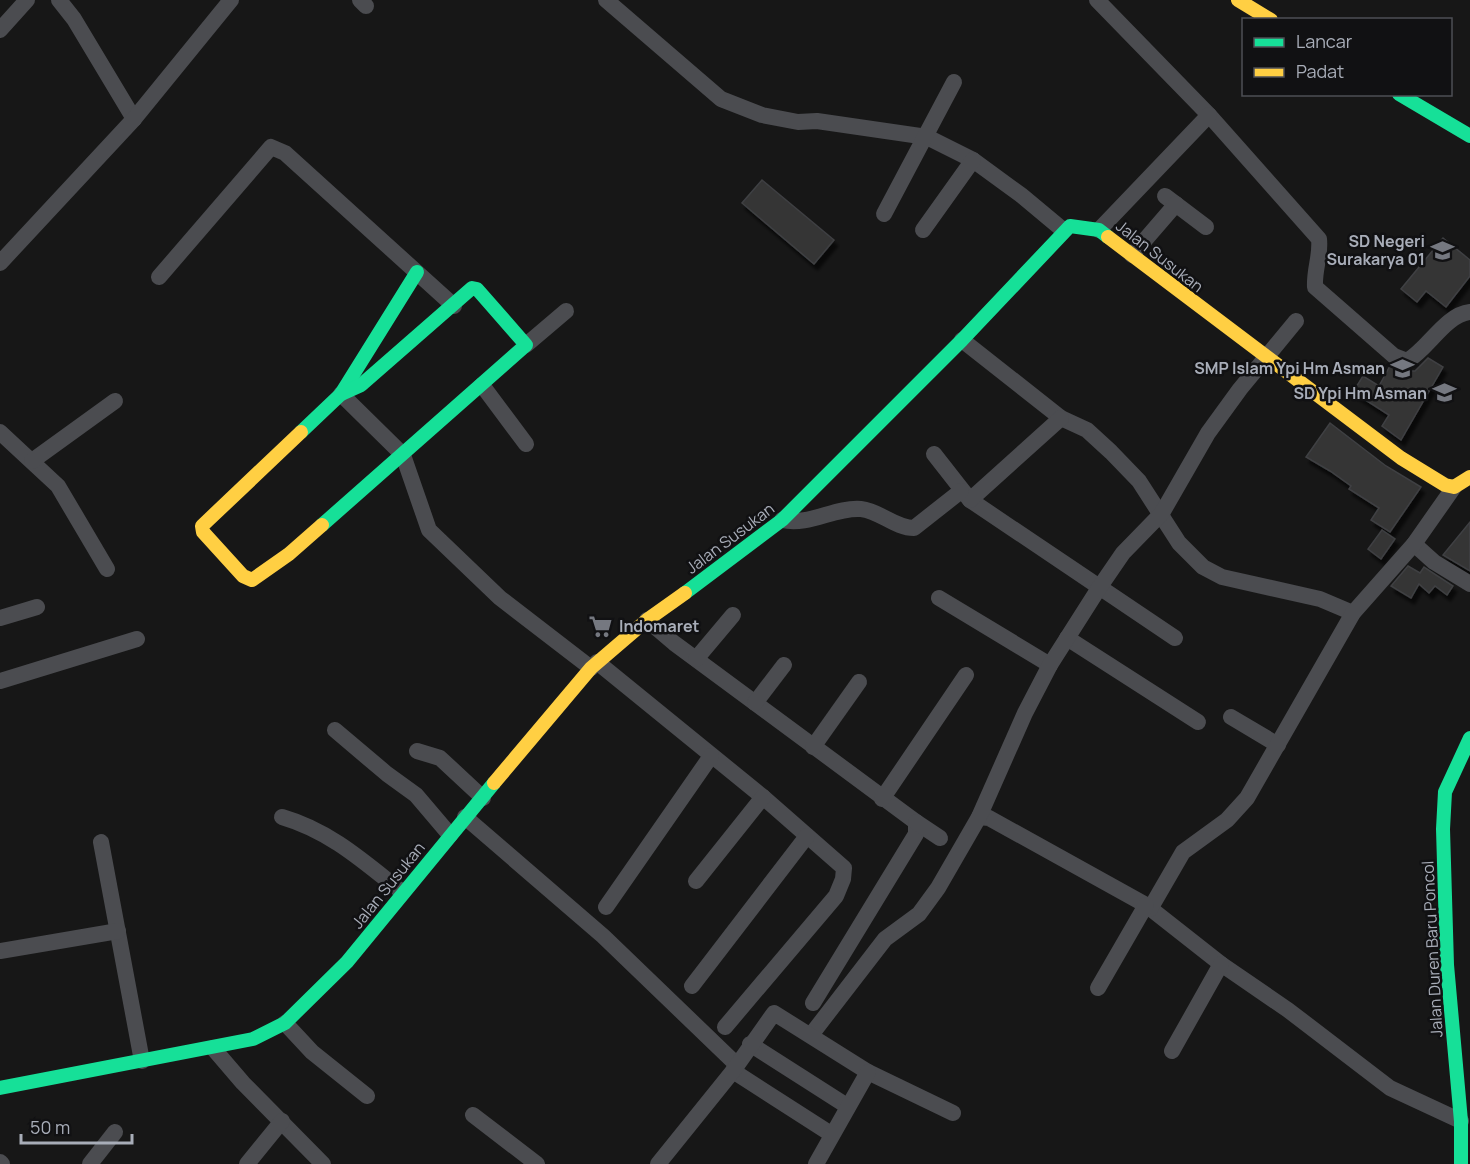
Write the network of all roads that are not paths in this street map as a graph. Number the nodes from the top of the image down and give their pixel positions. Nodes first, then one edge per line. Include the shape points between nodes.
1 (27, 0) edge
2 (59, 0) edge
3 (231, 0) edge
4 (606, 0) edge
5 (1097, 0) edge
6 (1238, 0) edge
7 (624, 6) edge
8 (1268, 18) edge
9 (0, 30) edge
10 (954, 82) dead end
11 (1402, 96) edge
12 (1209, 115) junction
13 (134, 119) junction
14 (1470, 136) edge
15 (927, 137) junction
16 (973, 160) junction
17 (884, 214) dead end
18 (1206, 226) dead end
19 (923, 230) dead end
20 (1063, 230) junction
21 (1099, 230) junction
22 (1132, 255) junction
23 (0, 263) edge
24 (417, 272) junction
25 (159, 278) dead end
26 (454, 306) junction
27 (566, 311) dead end
28 (1470, 312) edge
29 (1296, 321) dead end
30 (962, 340) junction
31 (526, 345) junction
32 (1266, 357) junction
33 (482, 385) junction
34 (341, 394) junction
35 (115, 401) dead end
36 (1061, 418) junction
37 (0, 432) edge
38 (526, 444) dead end
39 (934, 454) dead end
40 (403, 455) junction
41 (32, 461) junction
42 (1470, 477) edge
43 (1454, 487) junction
44 (966, 496) junction
45 (1162, 513) junction
46 (782, 520) junction
47 (1414, 544) junction
48 (107, 569) dead end
49 (1470, 584) edge
50 (1099, 588) junction
51 (939, 598) dead end
52 (37, 607) dead end
53 (1353, 613) junction
54 (733, 615) dead end
55 (0, 618) edge
56 (647, 620) junction
57 (1068, 638) junction
58 (1175, 638) dead end
59 (137, 639) dead end
60 (696, 659) junction
61 (594, 665) junction
62 (784, 665) dead end
63 (1050, 665) junction
64 (966, 675) dead end
65 (0, 681) edge
66 (859, 682) dead end
67 (755, 703) junction
68 (1231, 717) dead end
69 (1198, 722) dead end
70 (335, 730) dead end
71 (1470, 738) edge
72 (1278, 745) junction
73 (813, 747) junction
74 (417, 751) dead end
75 (711, 756) junction
76 (763, 797) junction
77 (483, 798) junction
78 (882, 799) junction
79 (282, 817) dead end
80 (465, 817) junction
81 (979, 817) junction
82 (916, 822) junction
83 (450, 835) junction
84 (807, 836) junction
85 (940, 838) dead end
86 (101, 842) dead end
87 (696, 881) dead end
88 (402, 892) junction
89 (606, 907) dead end
90 (1148, 907) junction
91 (118, 931) junction
92 (0, 951) edge
93 (1221, 964) junction
94 (692, 986) dead end
95 (1098, 988) dead end
96 (813, 1003) dead end
97 (285, 1023) junction
98 (725, 1027) dead end
99 (811, 1035) junction
100 (750, 1044) junction
101 (213, 1048) junction
102 (1172, 1051) dead end
103 (142, 1061) junction
104 (735, 1068) junction
105 (868, 1071) junction
106 (0, 1088) edge
107 (367, 1096) dead end
108 (847, 1107) junction
109 (953, 1113) dead end
110 (473, 1114) dead end
111 (282, 1121) junction
112 (1461, 1121) junction
113 (115, 1132) dead end
114 (831, 1134) junction
115 (90, 1164) edge
116 (247, 1164) edge
117 (323, 1164) edge
118 (537, 1164) edge
119 (658, 1164) edge
120 (816, 1164) edge
121 (1461, 1164) edge

1 - 9 street
2 - 13 street
3 - 13 street
4 - 7 street
5 - 12 street
6 - 8 main road
7 - 15 street via 721,99 762,115 798,122 818,121
10 - 15 street
11 - 14 main road
12 - 21 street
12 - 28 street via 1319,239 1315,287 1394,357 1407,361 1419,354 1460,313
13 - 23 street
15 - 16 street
15 - 17 street
16 - 19 street
16 - 20 street
18 - 22 street via 1170,200
20 - 21 main road, Jalan Susukan via 1077,225
20 - 30 main road, Jalan Susukan
21 - 22 main road, Jalan Susukan
22 - 32 main road, Jalan Susukan
24 - 25 street via 285,153 271,147
24 - 26 street
24 - 34 main road
26 - 31 main road via 475,287
26 - 34 main road via 361,385
27 - 31 street
29 - 32 street
30 - 36 street
30 - 46 main road, Jalan Susukan
31 - 33 main road
32 - 43 main road, Jalan Susukan via 1401,458 1445,486
32 - 45 street via 1208,434
33 - 38 street
33 - 40 main road
34 - 40 street
34 - 40 main road via 202,526 202,532 243,576 252,580 289,554
35 - 41 street
36 - 44 street
36 - 45 street via 1087,430 1103,444 1139,481
37 - 41 street
39 - 44 street
40 - 61 street via 429,530 500,598
41 - 48 street via 58,486
42 - 43 main road
43 - 47 street
44 - 46 street via 914,528 900,526 864,509 801,522
44 - 50 street
45 - 50 street via 1123,553
45 - 53 street via 1179,543 1203,567 1222,577 1320,599
46 - 56 main road, Jalan Susukan
47 - 49 street via 1434,562
47 - 53 street
50 - 57 street
50 - 58 street
51 - 63 street
52 - 55 street
53 - 72 street
54 - 60 street
56 - 60 street
56 - 61 main road, Jalan Susukan
57 - 63 street
57 - 69 street
59 - 65 street
60 - 67 street
61 - 75 street
61 - 77 main road, Jalan Susukan
62 - 67 street
63 - 81 street
64 - 78 street
66 - 73 street
67 - 73 street
68 - 72 street
70 - 83 street via 416,795
71 - 112 main road, Jalan Duren Baru Poncol via 1445,792 1443,829 1447,965
72 - 90 street via 1247,798 1227,820 1183,852
73 - 78 street
74 - 77 street via 440,758
75 - 76 street
75 - 89 street
76 - 84 street
76 - 87 street
77 - 80 main road, Jalan Susukan
78 - 82 street
79 - 88 street via 311,825 341,842
80 - 83 main road, Jalan Susukan
80 - 104 street via 603,936
81 - 90 street via 989,818
81 - 99 street via 920,914 885,939
82 - 85 street
82 - 96 street via 916,834
83 - 88 main road, Jalan Susukan
84 - 94 street
84 - 98 street via 844,868 836,896
86 - 91 street
88 - 97 main road, Jalan Susukan via 347,962
90 - 93 street
90 - 95 street
91 - 92 street
91 - 103 street
93 - 102 street
93 - 112 street via 1390,1088
97 - 101 main road, Jalan Susukan via 253,1039
97 - 107 street via 312,1052
99 - 100 street via 774,1013
99 - 105 street
100 - 104 street
100 - 108 street
101 - 103 main road, Jalan Susukan
101 - 111 street
103 - 106 main road, Jalan Susukan
104 - 114 street
104 - 119 street
105 - 108 street
105 - 109 street
108 - 114 street
110 - 118 street
111 - 116 street
111 - 117 street
112 - 121 main road, Jalan Duren Baru Poncol
113 - 115 street
114 - 120 street

